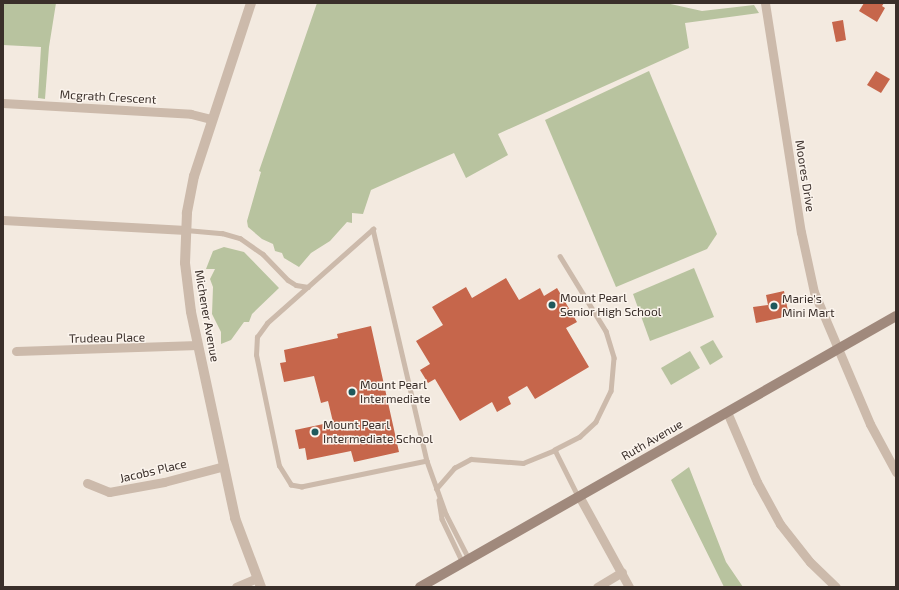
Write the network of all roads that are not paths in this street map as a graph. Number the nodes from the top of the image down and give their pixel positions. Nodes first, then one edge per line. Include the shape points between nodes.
1 (251, 3) edge
2 (765, 3) edge
3 (3, 103) edge
4 (211, 119) junction
5 (3, 220) edge
6 (186, 230) junction
7 (560, 256) dead end
8 (308, 286) junction
9 (896, 316) edge
10 (198, 345) junction
11 (836, 349) junction
12 (16, 352) dead end
13 (727, 412) junction
14 (555, 450) junction
15 (427, 461) junction
16 (224, 466) junction
17 (896, 472) edge
18 (87, 483) dead end
19 (436, 488) junction
20 (579, 496) junction
21 (466, 561) junction
22 (622, 572) junction
23 (259, 582) edge
24 (236, 587) edge
25 (420, 587) edge
26 (597, 587) edge
27 (629, 587) edge
28 (836, 587) edge

1 - 4 street, Michener Avenue
2 - 11 street, Moores Drive via 807,261 819,308
3 - 4 street, Mcgrath Crescent via 191,114
4 - 6 street, Michener Avenue via 191,189
5 - 6 street
6 - 8 lane via 222,233 240,238 263,254 288,280 296,285
6 - 10 street, Michener Avenue via 186,276
7 - 14 lane via 606,331 613,351 614,372 608,401 596,422 580,437
8 - 15 lane via 373,229
8 - 15 lane via 263,328 255,343 257,363 284,476 291,485 306,487
9 - 11 main road, Ruth Avenue
10 - 12 street, Trudeau Place
10 - 16 street, Michener Avenue
11 - 13 main road, Ruth Avenue
11 - 17 street, Moores Drive via 875,435
13 - 20 main road, Ruth Avenue
13 - 28 street via 757,482 780,524 810,562
14 - 19 lane via 524,464 471,459 454,468
14 - 20 lane
15 - 19 lane
16 - 18 street, Jacobs Place via 164,482 109,492
16 - 23 street, Michener Avenue via 237,524
19 - 21 lane via 442,519
20 - 21 main road, Ruth Avenue
20 - 22 street
21 - 25 main road, Ruth Avenue
22 - 26 street
22 - 27 street
23 - 24 street

